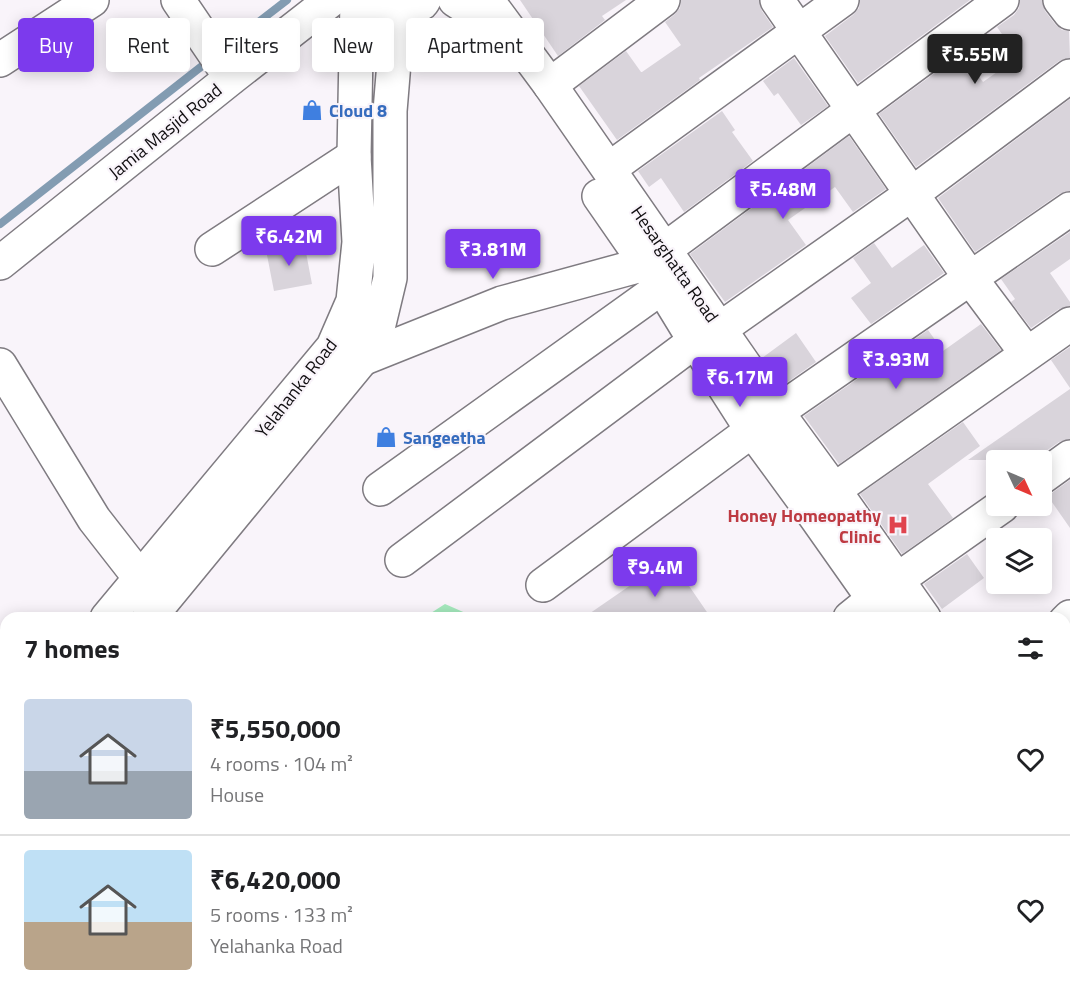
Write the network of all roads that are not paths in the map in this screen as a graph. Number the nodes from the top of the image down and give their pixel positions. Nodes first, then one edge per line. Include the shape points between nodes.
1 (92, 0) edge
2 (178, 0) edge
3 (331, 0) edge
4 (358, 0) edge
5 (663, 0) edge
6 (777, 0) edge
7 (842, 0) edge
8 (1002, 0) edge
9 (1060, 0) edge
10 (471, 2) edge
11 (411, 7) edge
12 (1070, 13) edge
13 (300, 18) edge
14 (799, 31) junction
15 (202, 35) edge
16 (0, 60) edge
17 (211, 72) edge
18 (1070, 76) edge
19 (550, 85) junction
20 (854, 110) junction
21 (354, 156) junction
22 (609, 170) junction
23 (913, 193) junction
24 (1070, 209) edge
25 (212, 249) dead end
26 (0, 263) edge
27 (657, 267) junction
28 (971, 279) junction
29 (1070, 324) edge
30 (707, 335) junction
31 (1027, 354) junction
32 (362, 359) junction
33 (0, 365) edge
34 (765, 421) junction
35 (1070, 457) edge
36 (1052, 470) edge
37 (380, 489) dead end
38 (834, 489) junction
39 (815, 516) junction
40 (989, 516) edge
41 (402, 560) dead end
42 (140, 578) junction
43 (543, 585) dead end
44 (877, 604) edge
45 (111, 612) edge
46 (154, 612) edge
47 (904, 612) edge

1 - 16 street
2 - 15 street
3 - 13 street, Jamia Masjid Road
4 - 11 street via 370,10 387,15
4 - 21 street, Yelahanka Road
5 - 19 street
6 - 14 street
7 - 14 street
8 - 20 street
9 - 12 street
10 - 19 street, Hesarghatta Road
10 - 27 street, Hesarghatta Road via 538,106
11 - 32 street, Yelahanka Road via 390,111 390,278 379,324
14 - 20 street
14 - 22 street
17 - 26 street, Jamia Masjid Road
18 - 23 street
19 - 22 street, Hesarghatta Road
20 - 23 street
20 - 27 street
21 - 25 street
21 - 42 street, Yelahanka Road via 359,242 353,301 333,347
22 - 27 street, Hesarghatta Road
23 - 28 street
23 - 30 street
24 - 28 street
27 - 30 street, Hesarghatta Road
27 - 32 street via 502,303
27 - 37 street
28 - 31 street
28 - 34 street
29 - 31 street
30 - 34 street, Hesarghatta Road
30 - 41 street
31 - 38 street
32 - 46 street, Yelahanka Road
33 - 42 street via 94,519
34 - 38 street, Hesarghatta Road
34 - 39 street, Hesarghatta Road
34 - 43 street
35 - 36 street
38 - 39 street
38 - 44 street, Hesarghatta Road
39 - 44 street, Hesarghatta Road
40 - 44 street
42 - 45 street, Yelahanka Road
44 - 47 street, Hesarghatta Road

